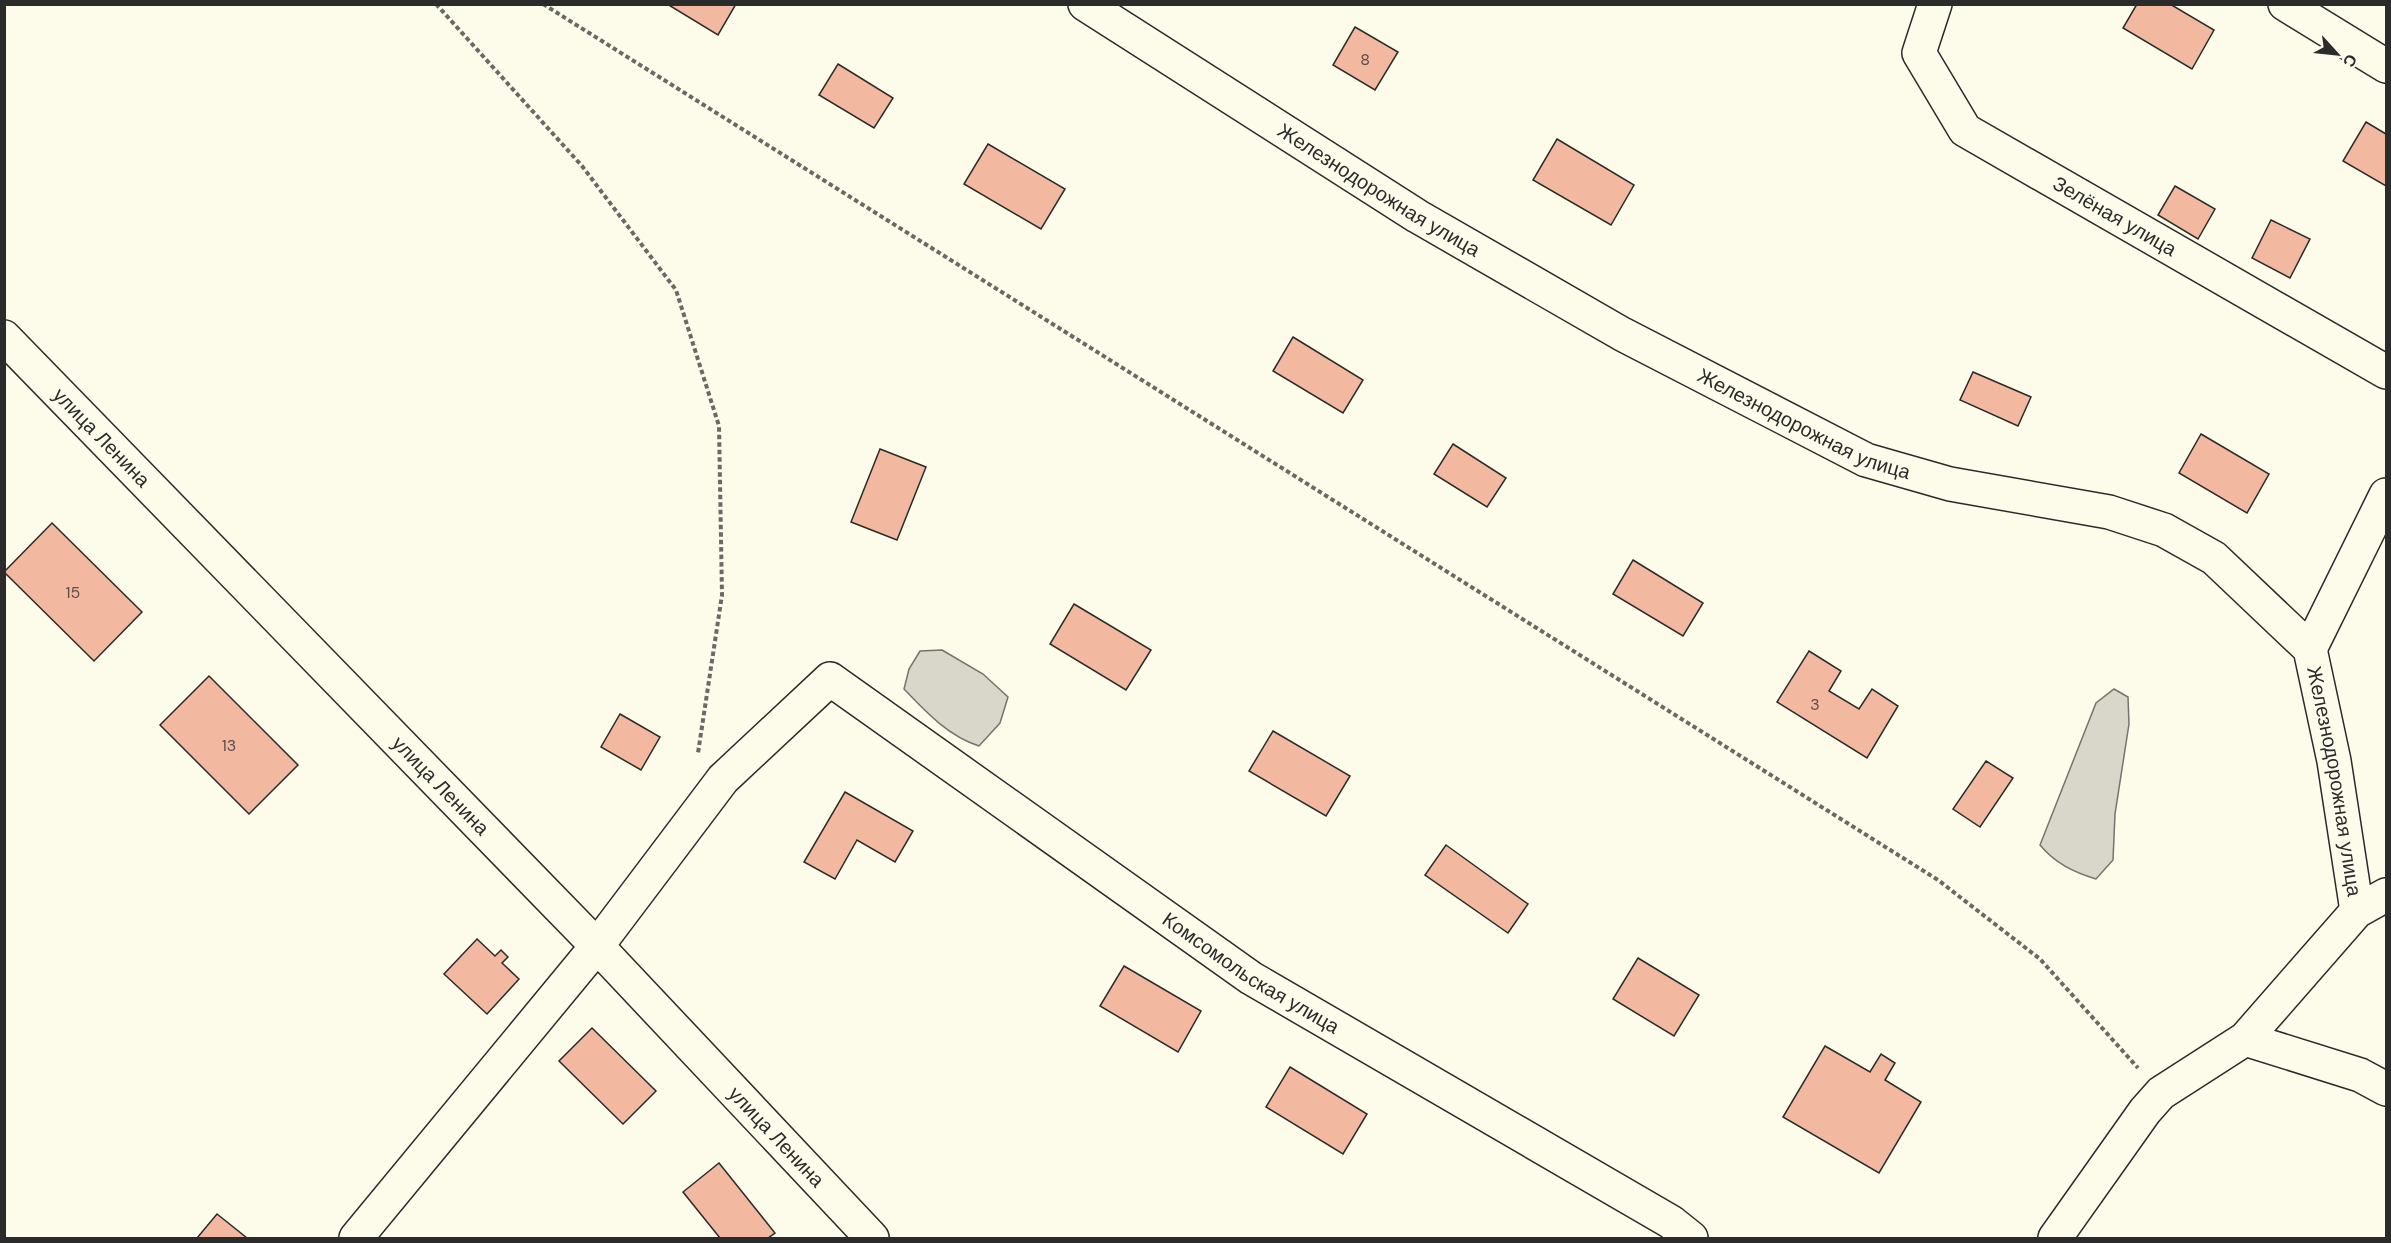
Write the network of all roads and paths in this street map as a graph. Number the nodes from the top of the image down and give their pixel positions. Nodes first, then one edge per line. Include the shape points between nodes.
1 (436, 4) edge
2 (543, 4) edge
3 (1085, 4) edge
4 (1935, 4) edge
5 (2284, 4) edge
6 (2386, 66) edge
7 (4, 337) edge
8 (2386, 372) edge
9 (2386, 495) edge
10 (2310, 649) junction
11 (696, 762) dead end
12 (2386, 895) edge
13 (2357, 910) junction
14 (597, 946) junction
15 (2245, 1038) junction
16 (2386, 1089) edge
17 (2161, 1093) junction
18 (356, 1239) edge
19 (872, 1239) edge
20 (1691, 1239) edge
21 (2055, 1239) edge

1 - 11 path via 582,166 676,290 719,426 722,595
2 - 17 path via 1938,880 2040,959
3 - 10 street, Железнодорожная улица via 1418,216 1633,339 1866,460 1950,484 2109,512 2164,530 2214,558
4 - 8 street, Зелёная улица via 1919,53 1965,130
5 - 6 street
7 - 14 street, улица Ленина
9 - 10 street
10 - 13 street, Железнодорожная улица via 2334,761
12 - 13 street
13 - 15 street
14 - 18 street
14 - 19 street, улица Ленина
14 - 20 street, Комсомольская улица via 723,779 830,679 1251,978 1671,1222
15 - 16 street via 2360,1075
15 - 17 street
17 - 21 street

